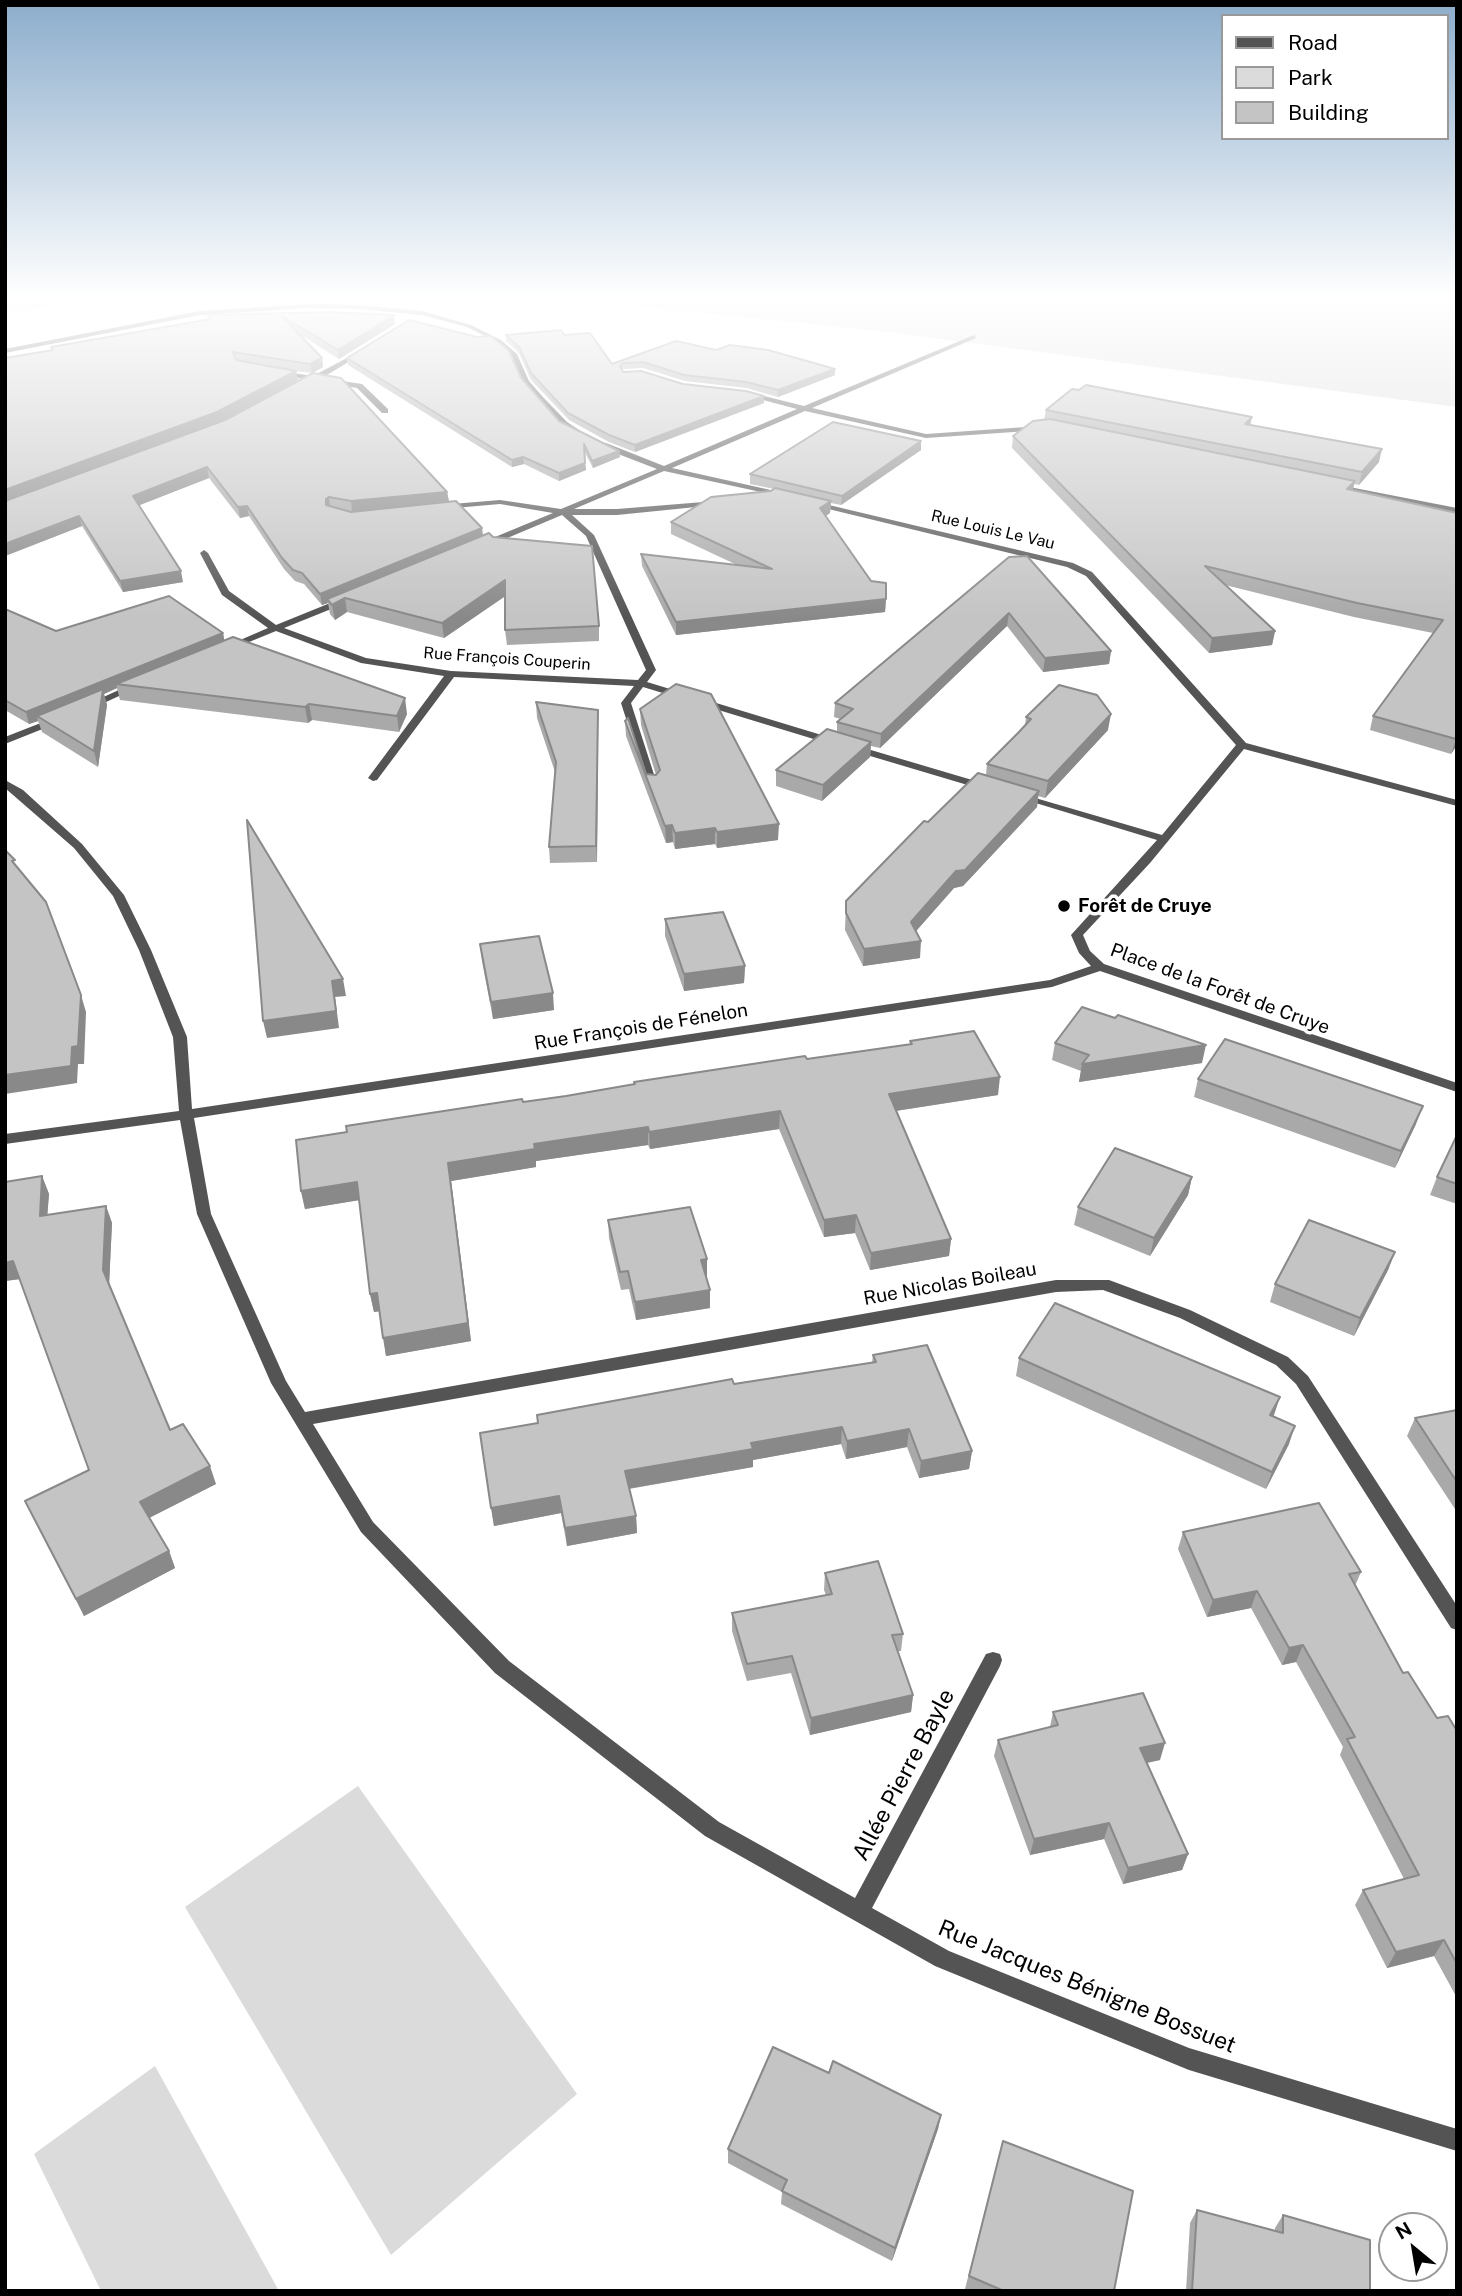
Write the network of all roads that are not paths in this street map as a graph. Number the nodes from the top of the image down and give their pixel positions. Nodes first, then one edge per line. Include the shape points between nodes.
1 (377, 403) edge
2 (543, 403) edge
3 (782, 403) edge
4 (819, 403) edge
5 (805, 409) junction
6 (385, 411) dead end
7 (1049, 427) edge
8 (584, 435) edge
9 (594, 440) edge
10 (665, 469) junction
11 (1322, 483) edge
12 (747, 500) edge
13 (800, 500) edge
14 (721, 502) edge
15 (431, 508) edge
16 (1457, 511) edge
17 (564, 512) junction
18 (476, 548) edge
19 (204, 553) dead end
20 (350, 598) edge
21 (275, 628) junction
22 (223, 650) edge
23 (451, 674) junction
24 (146, 682) edge
25 (640, 683) junction
26 (82, 709) edge
27 (69, 714) edge
28 (5, 741) edge
29 (1242, 745) junction
30 (373, 778) dead end
31 (5, 783) edge
32 (653, 787) edge
33 (993, 789) edge
34 (1006, 793) edge
35 (1457, 803) edge
36 (1164, 839) junction
37 (1100, 967) junction
38 (1457, 1088) edge
39 (186, 1114) junction
40 (5, 1139) edge
41 (303, 1419) junction
42 (1457, 1622) edge
43 (993, 1660) dead end
44 (859, 1912) junction
45 (1457, 2140) edge

1 - 6 street
2 - 8 street via 564,425
3 - 5 street
4 - 5 street
5 - 7 street via 937,437
5 - 10 street
9 - 10 street
10 - 12 street via 787,496
10 - 17 street
11 - 16 street
13 - 29 street, Rue Louis Le Vau via 1070,565 1089,574
14 - 17 street
15 - 17 street via 500,502
17 - 18 street
17 - 25 street via 590,535 651,670
19 - 21 street, Rue François Couperin via 225,593
20 - 21 street
21 - 22 street
21 - 23 street, Rue François Couperin via 364,661
23 - 25 street, Rue François Couperin
23 - 30 street
24 - 26 street
25 - 32 street via 626,703
25 - 33 street, Rue François Couperin
27 - 28 street
29 - 35 street
29 - 36 street, Place de la Forêt de Cruye
31 - 39 street, Rue Jacques Bénigne Bossuet via 78,846 118,895 180,1037
34 - 36 street
36 - 37 street, Place de la Forêt de Cruye via 1077,935 1085,953
37 - 38 street, Place de la Forêt de Cruye
37 - 39 street, Rue François de Fénelon via 1052,983
39 - 40 street, Rue François de Fénelon
39 - 41 street, Rue Jacques Bénigne Bossuet via 204,1214 279,1384
41 - 42 street, Rue Nicolas Boileau via 1056,1286 1104,1284 1185,1314 1270,1355 1302,1380
41 - 44 street, Rue Jacques Bénigne Bossuet via 367,1527 502,1667 712,1829
43 - 44 street, Allée Pierre Bayle
44 - 45 street, Rue Jacques Bénigne Bossuet via 942,1959 1189,2059

